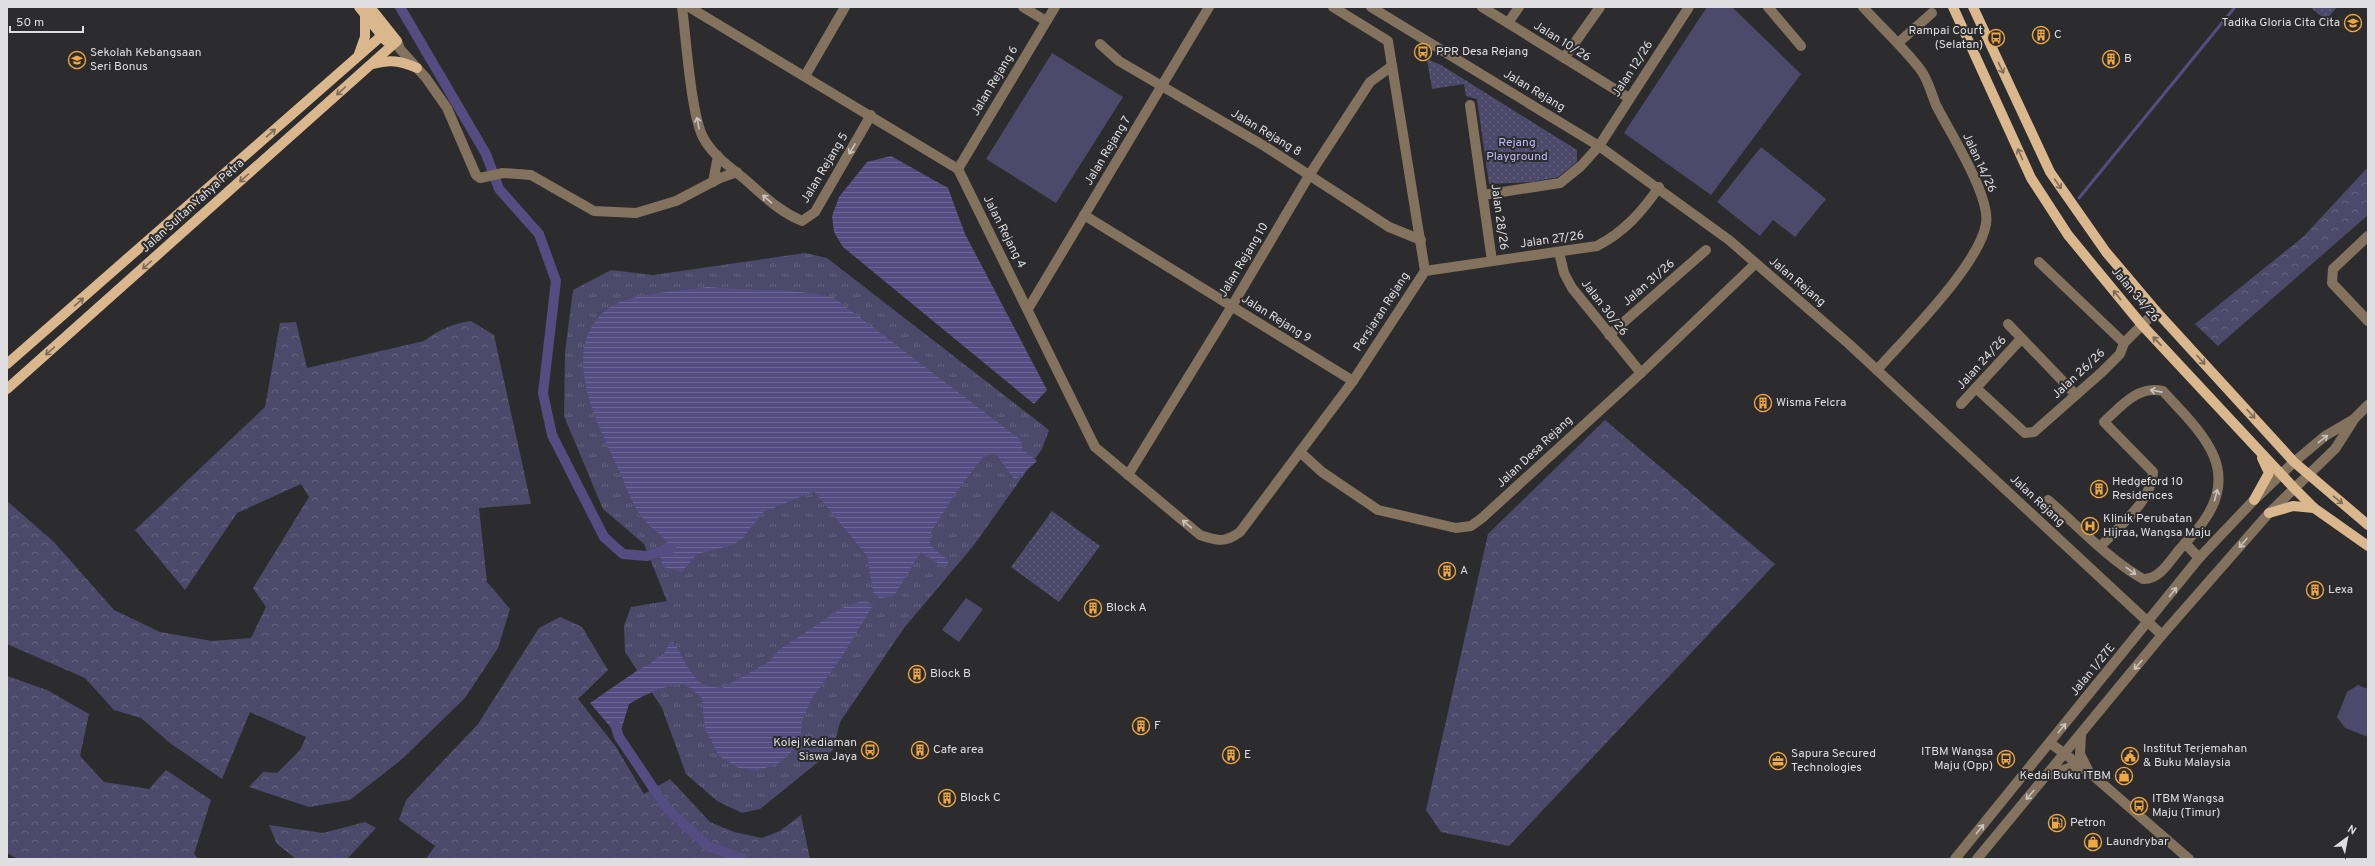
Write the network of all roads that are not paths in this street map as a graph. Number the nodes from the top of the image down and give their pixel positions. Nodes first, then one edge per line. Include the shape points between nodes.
1 (682, 7) edge
2 (689, 7) edge
3 (845, 7) edge
4 (1023, 7) edge
5 (1055, 7) edge
6 (1209, 7) edge
7 (1333, 7) edge
8 (1372, 7) edge
9 (1482, 7) edge
10 (1519, 7) edge
11 (1600, 7) edge
12 (1689, 7) edge
13 (1768, 7) edge
14 (1863, 7) edge
15 (1953, 7) edge
16 (1973, 7) edge
17 (364, 10) edge
18 (1932, 13) dead end
19 (1046, 21) junction
20 (1508, 23) junction
21 (384, 34) junction
22 (1898, 43) junction
23 (1100, 44) dead end
24 (396, 46) junction
25 (1802, 46) dead end
26 (359, 56) junction
27 (1564, 58) junction
28 (370, 65) junction
29 (1392, 66) junction
30 (417, 68) junction
31 (805, 76) junction
32 (1162, 86) junction
33 (1629, 98) junction
34 (1470, 105) dead end
35 (871, 115) junction
36 (1599, 146) junction
37 (718, 156) junction
38 (958, 169) junction
39 (737, 172) junction
40 (1310, 174) junction
41 (712, 182) junction
42 (1659, 187) junction
43 (1483, 195) junction
44 (1084, 215) junction
45 (2368, 236) edge
46 (1421, 240) junction
47 (1706, 250) dead end
48 (1559, 252) junction
49 (1492, 261) junction
50 (2039, 262) dead end
51 (1755, 264) junction
52 (1425, 271) junction
53 (1232, 306) junction
54 (1028, 309) junction
55 (2156, 311) junction
56 (2368, 321) edge
57 (2008, 324) dead end
58 (2142, 325) junction
59 (1609, 335) junction
60 (2021, 338) junction
61 (2124, 343) junction
62 (7, 364) edge
63 (1877, 370) junction
64 (1641, 373) junction
65 (1352, 381) junction
66 (1976, 388) junction
67 (7, 389) edge
68 (2076, 395) junction
69 (1961, 404) dead end
70 (2368, 405) edge
71 (2354, 419) junction
72 (2257, 448) junction
73 (1300, 452) junction
74 (1137, 461) junction
75 (2294, 462) junction
76 (1114, 464) junction
77 (2281, 474) junction
78 (2308, 476) junction
79 (1131, 478) junction
80 (2294, 488) junction
81 (2048, 500) dead end
82 (2254, 500) junction
83 (2314, 508) junction
84 (2269, 514) junction
85 (2368, 525) edge
86 (1220, 542) joint
87 (2185, 543) junction
88 (2101, 546) junction
89 (2368, 546) edge
90 (2199, 558) junction
91 (2149, 622) junction
92 (2162, 635) junction
93 (2082, 733) junction
94 (2050, 743) junction
95 (2064, 754) junction
96 (2088, 771) junction
97 (2045, 776) junction
98 (1955, 859) edge
99 (1977, 859) edge
100 (2189, 859) edge

37 -> 1 street, Jalan Rejang 5 via 700,131
2 - 31 street
3 - 31 street
4 - 19 street
5 - 19 street, Jalan Rejang 6
6 - 32 street, Jalan Rejang 7
7 - 29 street, Persiaran Rejang via 1388,41
8 - 36 street, Jalan Rejang
9 - 20 street, Jalan 10/26
10 - 20 street
11 - 27 street
12 - 33 street, Jalan 12/26
13 - 25 street
14 - 22 street, Jalan 14/26
58 -> 15 main road, Jalan 34/26 via 2068,235 2031,178
16 -> 55 main road, Jalan 34/26 via 2050,172 2106,252
17 - 21 main road
17 - 26 main road via 365,37
18 - 22 street
19 - 38 street, Jalan Rejang 6
20 - 27 street, Jalan 10/26
21 - 24 main road
21 - 26 main road, Jalan Sultan Yahya Petra
22 - 63 street, Jalan 14/26 via 1922,71 1935,103 1974,177 1986,213 1986,224 1974,252 1955,280
23 - 32 street, Jalan Rejang 8 via 1119,61
24 - 28 main road, Jalan Sultan Yahya Petra
24 - 30 street
62 -> 26 main road, Jalan Sultan Yahya Petra
27 - 33 street, Jalan 10/26
28 - 30 main road via 384,60 401,61
28 -> 67 main road, Jalan Sultan Yahya Petra
29 - 40 street, Jalan Rejang 10 via 1370,82
29 - 46 street, Persiaran Rejang
30 - 41 street via 447,108 478,177 485,178 503,172 531,175 594,211 636,213 676,201
31 - 35 street
32 - 40 street, Jalan Rejang 8
32 - 44 street, Jalan Rejang 7
33 - 36 street, Jalan 12/26
34 - 43 street, Jalan 28/26
35 - 38 street
35 -> 39 street, Jalan Rejang 5 via 815,212 802,221 783,212
36 - 42 street, Jalan Rejang
36 - 43 street, Jalan 12/26 via 1581,166 1560,183
37 - 39 street, Jalan Rejang 5
37 - 41 street
38 - 54 street, Jalan Rejang 4
39 - 41 street
40 - 46 street, Jalan Rejang 8 via 1389,227
40 - 53 street, Jalan Rejang 10
42 - 48 street, Jalan 27/26 via 1638,216 1606,241 1597,246
42 - 51 street, Jalan Rejang via 1729,240
43 - 49 street, Jalan 28/26
44 - 53 street, Jalan Rejang 9
44 - 54 street, Jalan Rejang 7
45 - 56 street via 2334,269 2332,282
46 - 52 street, Persiaran Rejang
47 - 59 street, Jalan 31/26
48 - 49 street, Jalan 27/26
48 - 59 street, Jalan 30/26 via 1564,273 1572,288
49 - 52 street, Jalan 27/26
50 - 61 street
51 - 63 street, Jalan Rejang
51 - 64 street, Jalan Desa Rejang
52 - 65 street, Persiaran Rejang
53 - 65 street, Jalan Rejang 9
53 - 74 street, Jalan Rejang 10
54 - 76 street, Jalan Rejang 4 via 1091,440
55 - 58 street, Jalan 26/26
55 -> 75 main road, Jalan 34/26
57 - 60 street
58 - 61 street, Jalan 26/26
72 -> 58 main road, Jalan 34/26
59 - 64 street, Jalan 30/26
60 - 66 street, Jalan 24/26
60 - 68 street
61 - 68 street, Jalan 26/26 via 2120,354
63 - 91 street, Jalan Rejang
64 - 73 street, Jalan Desa Rejang via 1471,526 1456,528 1378,510 1322,472
65 - 73 street, Persiaran Rejang
66 - 68 street, Jalan 26/26 via 2025,433 2034,432
66 - 69 street, Jalan 24/26
70 - 71 street
75 -> 71 street via 2325,436
71 - 78 street via 2335,449
72 - 77 main road, Jalan 34/26
72 - 82 main road via 2269,473
73 - 86 street, Persiaran Rejang via 1240,532 1231,539
74 - 76 street
74 - 79 street
75 - 77 street
75 - 78 main road, Jalan 34/26
76 - 79 street, Jalan Rejang 4
77 - 80 main road, Jalan 34/26
77 - 82 street
78 - 80 street
78 -> 85 main road, Jalan 34/26
86 -> 79 street, Jalan Rejang 4 via 1200,535
80 - 83 main road, Jalan 34/26
80 - 84 street
81 - 88 street
82 - 90 street, Jalan 1/27E
83 - 84 main road via 2293,506
83 - 89 main road, Jalan 34/26
84 -> 92 street
88 -> 87 street via 2132,573 2149,579 2156,576
87 -> 88 street via 2204,521 2215,500 2220,477 2209,444 2163,392 2152,389 2136,394 2104,422 2153,472 2153,484 2137,507
87 - 90 street
91 -> 90 street, Jalan 1/27E
91 - 92 street, Jalan Rejang
94 -> 91 street, Jalan 1/27E
92 -> 93 street
93 - 95 street
93 - 96 street via 2080,754
94 - 95 street
98 -> 94 street, Jalan 1/27E
95 - 96 street
95 - 97 street
96 - 97 street via 2072,767
96 - 100 street
97 -> 99 street

